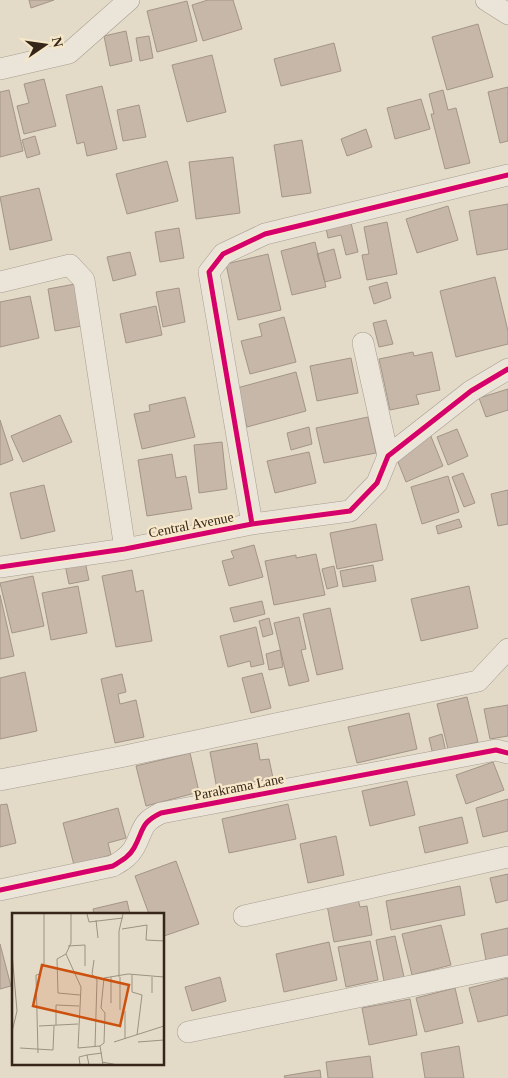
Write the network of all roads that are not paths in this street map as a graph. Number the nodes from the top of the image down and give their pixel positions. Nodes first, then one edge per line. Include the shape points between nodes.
1 (129, 0) edge
2 (486, 0) edge
3 (508, 14) edge
4 (0, 69) edge
5 (508, 175) edge
6 (0, 282) edge
7 (363, 343) dead end
8 (508, 369) edge
9 (388, 456) junction
10 (252, 524) junction
11 (125, 549) junction
12 (0, 567) edge
13 (508, 649) edge
14 (508, 753) edge
15 (0, 780) edge
16 (508, 857) edge
17 (0, 890) edge
18 (244, 916) dead end
19 (508, 966) edge
20 (188, 1032) dead end

1 - 4 street via 69,53
2 - 3 street
5 - 10 street via 265,234 223,254 209,272
6 - 11 street via 70,265 84,280
7 - 9 street
8 - 9 street via 472,392
9 - 10 street, Central Avenue via 377,483 350,511
10 - 11 street, Central Avenue
11 - 12 street, Central Avenue
13 - 15 street via 478,681 120,758
14 - 17 street, Parakrama Lane via 496,750 161,812 144,823 134,849 113,866
16 - 18 street
19 - 20 street

